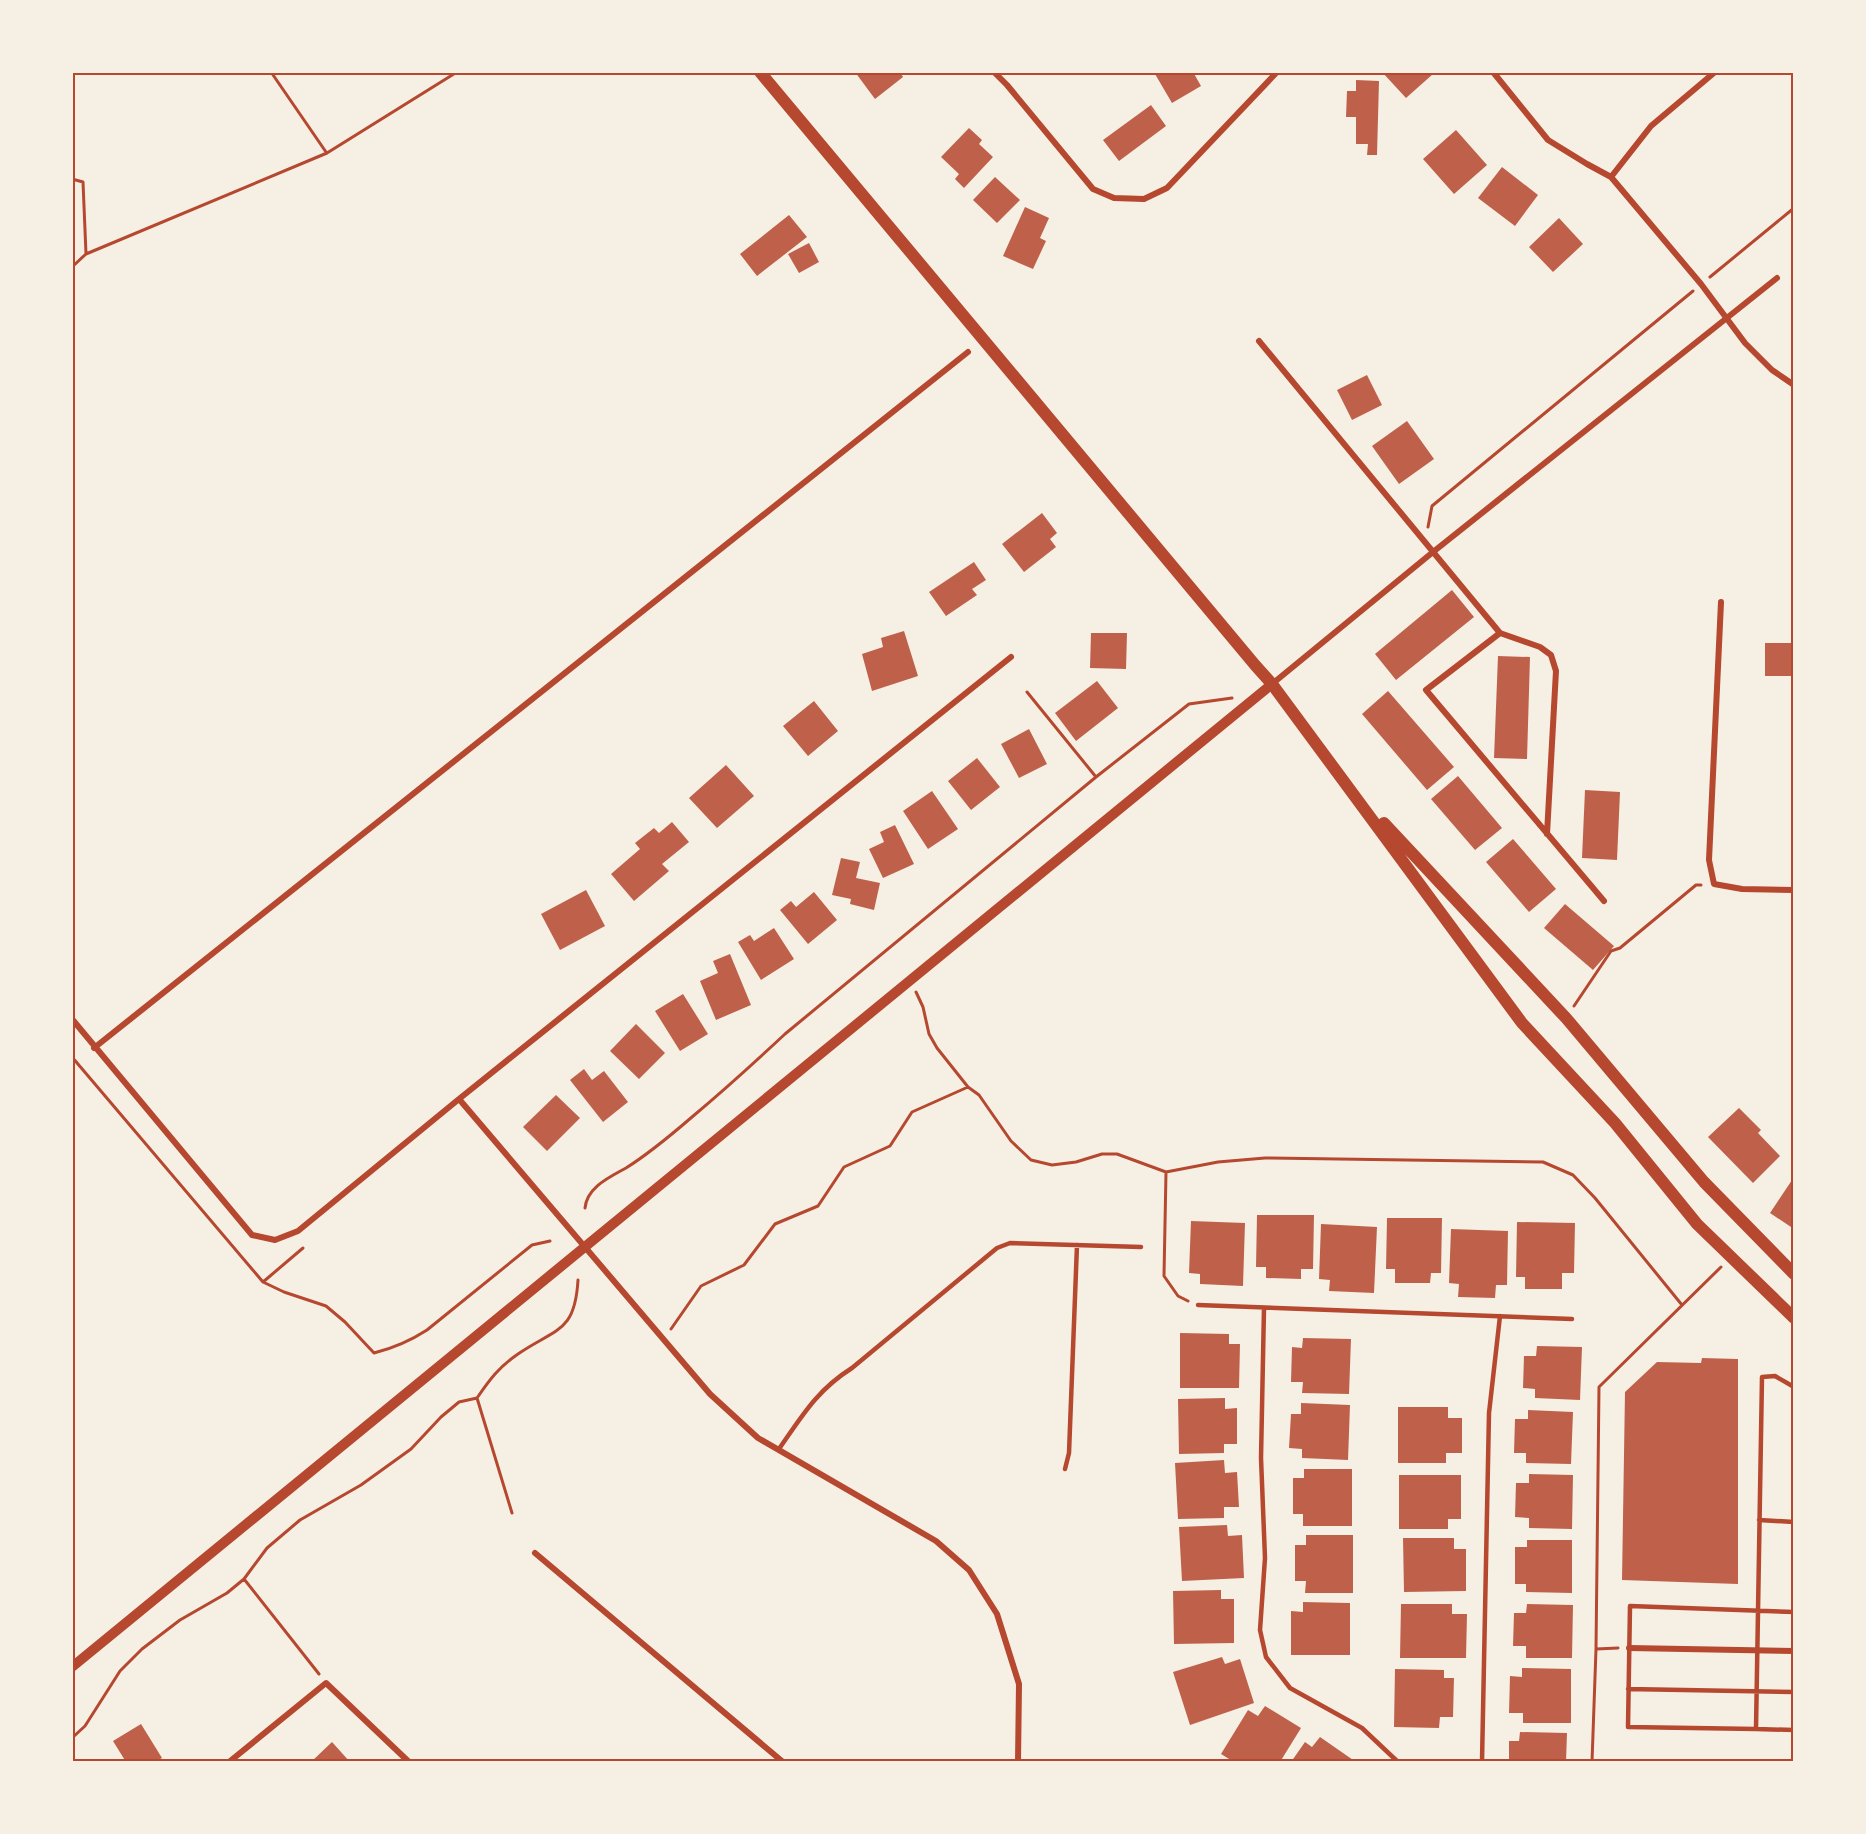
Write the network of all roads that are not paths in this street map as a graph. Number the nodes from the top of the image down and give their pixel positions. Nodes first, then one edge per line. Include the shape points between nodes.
1 (760, 72) edge
2 (994, 72) edge
3 (1277, 72) edge
4 (1493, 72) edge
5 (1715, 72) edge
6 (1611, 177) junction
7 (1777, 278) dead end
8 (1726, 317) junction
9 (1259, 341) dead end
10 (968, 352) dead end
11 (1794, 385) edge
12 (1433, 552) junction
13 (1721, 602) dead end
14 (1500, 633) junction
15 (1011, 657) dead end
16 (1272, 684) junction
17 (1346, 783) junction
18 (1547, 834) junction
19 (1794, 890) edge
20 (1604, 901) dead end
21 (72, 1019) edge
22 (94, 1048) junction
23 (459, 1099) junction
24 (1077, 1245) junction
25 (585, 1246) junction
26 (1141, 1247) dead end
27 (1794, 1274) edge
28 (1197, 1305) road end
29 (1264, 1308) junction
30 (1500, 1316) junction
31 (1794, 1318) edge
32 (1572, 1319) dead end
33 (1794, 1387) edge
34 (779, 1449) junction
35 (1065, 1469) dead end
36 (1759, 1520) junction
37 (1794, 1522) edge
38 (535, 1553) dead end
39 (1757, 1611) junction
40 (1794, 1612) edge
41 (1629, 1647) junction
42 (1757, 1650) junction
43 (1794, 1650) edge
44 (72, 1667) edge
45 (1628, 1689) junction
46 (1757, 1692) junction
47 (1794, 1692) edge
48 (1756, 1729) junction
49 (1794, 1730) edge
50 (230, 1762) edge
51 (409, 1762) edge
52 (783, 1762) edge
53 (1018, 1762) edge
54 (1398, 1762) edge
55 (1482, 1762) edge

1 - 16 main road
2 - 3 street via 1093,189 1114,198 1144,198 1167,188
4 - 6 street via 1548,140
5 - 6 street via 1651,126
6 - 8 street
7 - 8 street
8 - 11 street via 1772,370
8 - 12 street
9 - 12 street
10 - 22 street
12 - 14 street
12 - 16 street
13 - 19 street via 1709,860 1714,884
14 - 18 street via 1540,647 1551,655 1556,671
14 - 18 street via 1426,690
15 - 23 street
16 - 17 main road
16 - 25 street
17 - 27 main road via 1566,1018 1704,1182
17 - 31 main road via 1522,1023 1615,1124 1697,1224
18 - 20 street
21 - 22 street
22 - 23 street via 252,1235 275,1240 298,1231
23 - 25 street
24 - 26 lane
24 - 34 lane via 1010,1242 997,1248 852,1368 833,1379 816,1396
24 - 35 lane via 1069,1453
25 - 34 street via 710,1394 758,1437
25 - 44 street
28 - 29 lane
29 - 30 lane
29 - 54 lane via 1261,1458 1265,1558 1260,1630 1266,1657 1290,1688 1362,1728
30 - 32 lane
30 - 55 lane via 1489,1413
33 - 36 lane via 1775,1376 1762,1377
34 - 53 street via 936,1541 969,1570 997,1614 1019,1684
36 - 37 lane
36 - 39 lane
38 - 52 street
39 - 40 lane
39 - 41 lane via 1630,1606
39 - 42 lane
41 - 42 street
41 - 45 lane
42 - 43 street
42 - 46 lane
45 - 46 lane
45 - 48 lane via 1628,1727
46 - 47 lane
46 - 48 lane
48 - 49 lane
50 - 51 street via 326,1683

